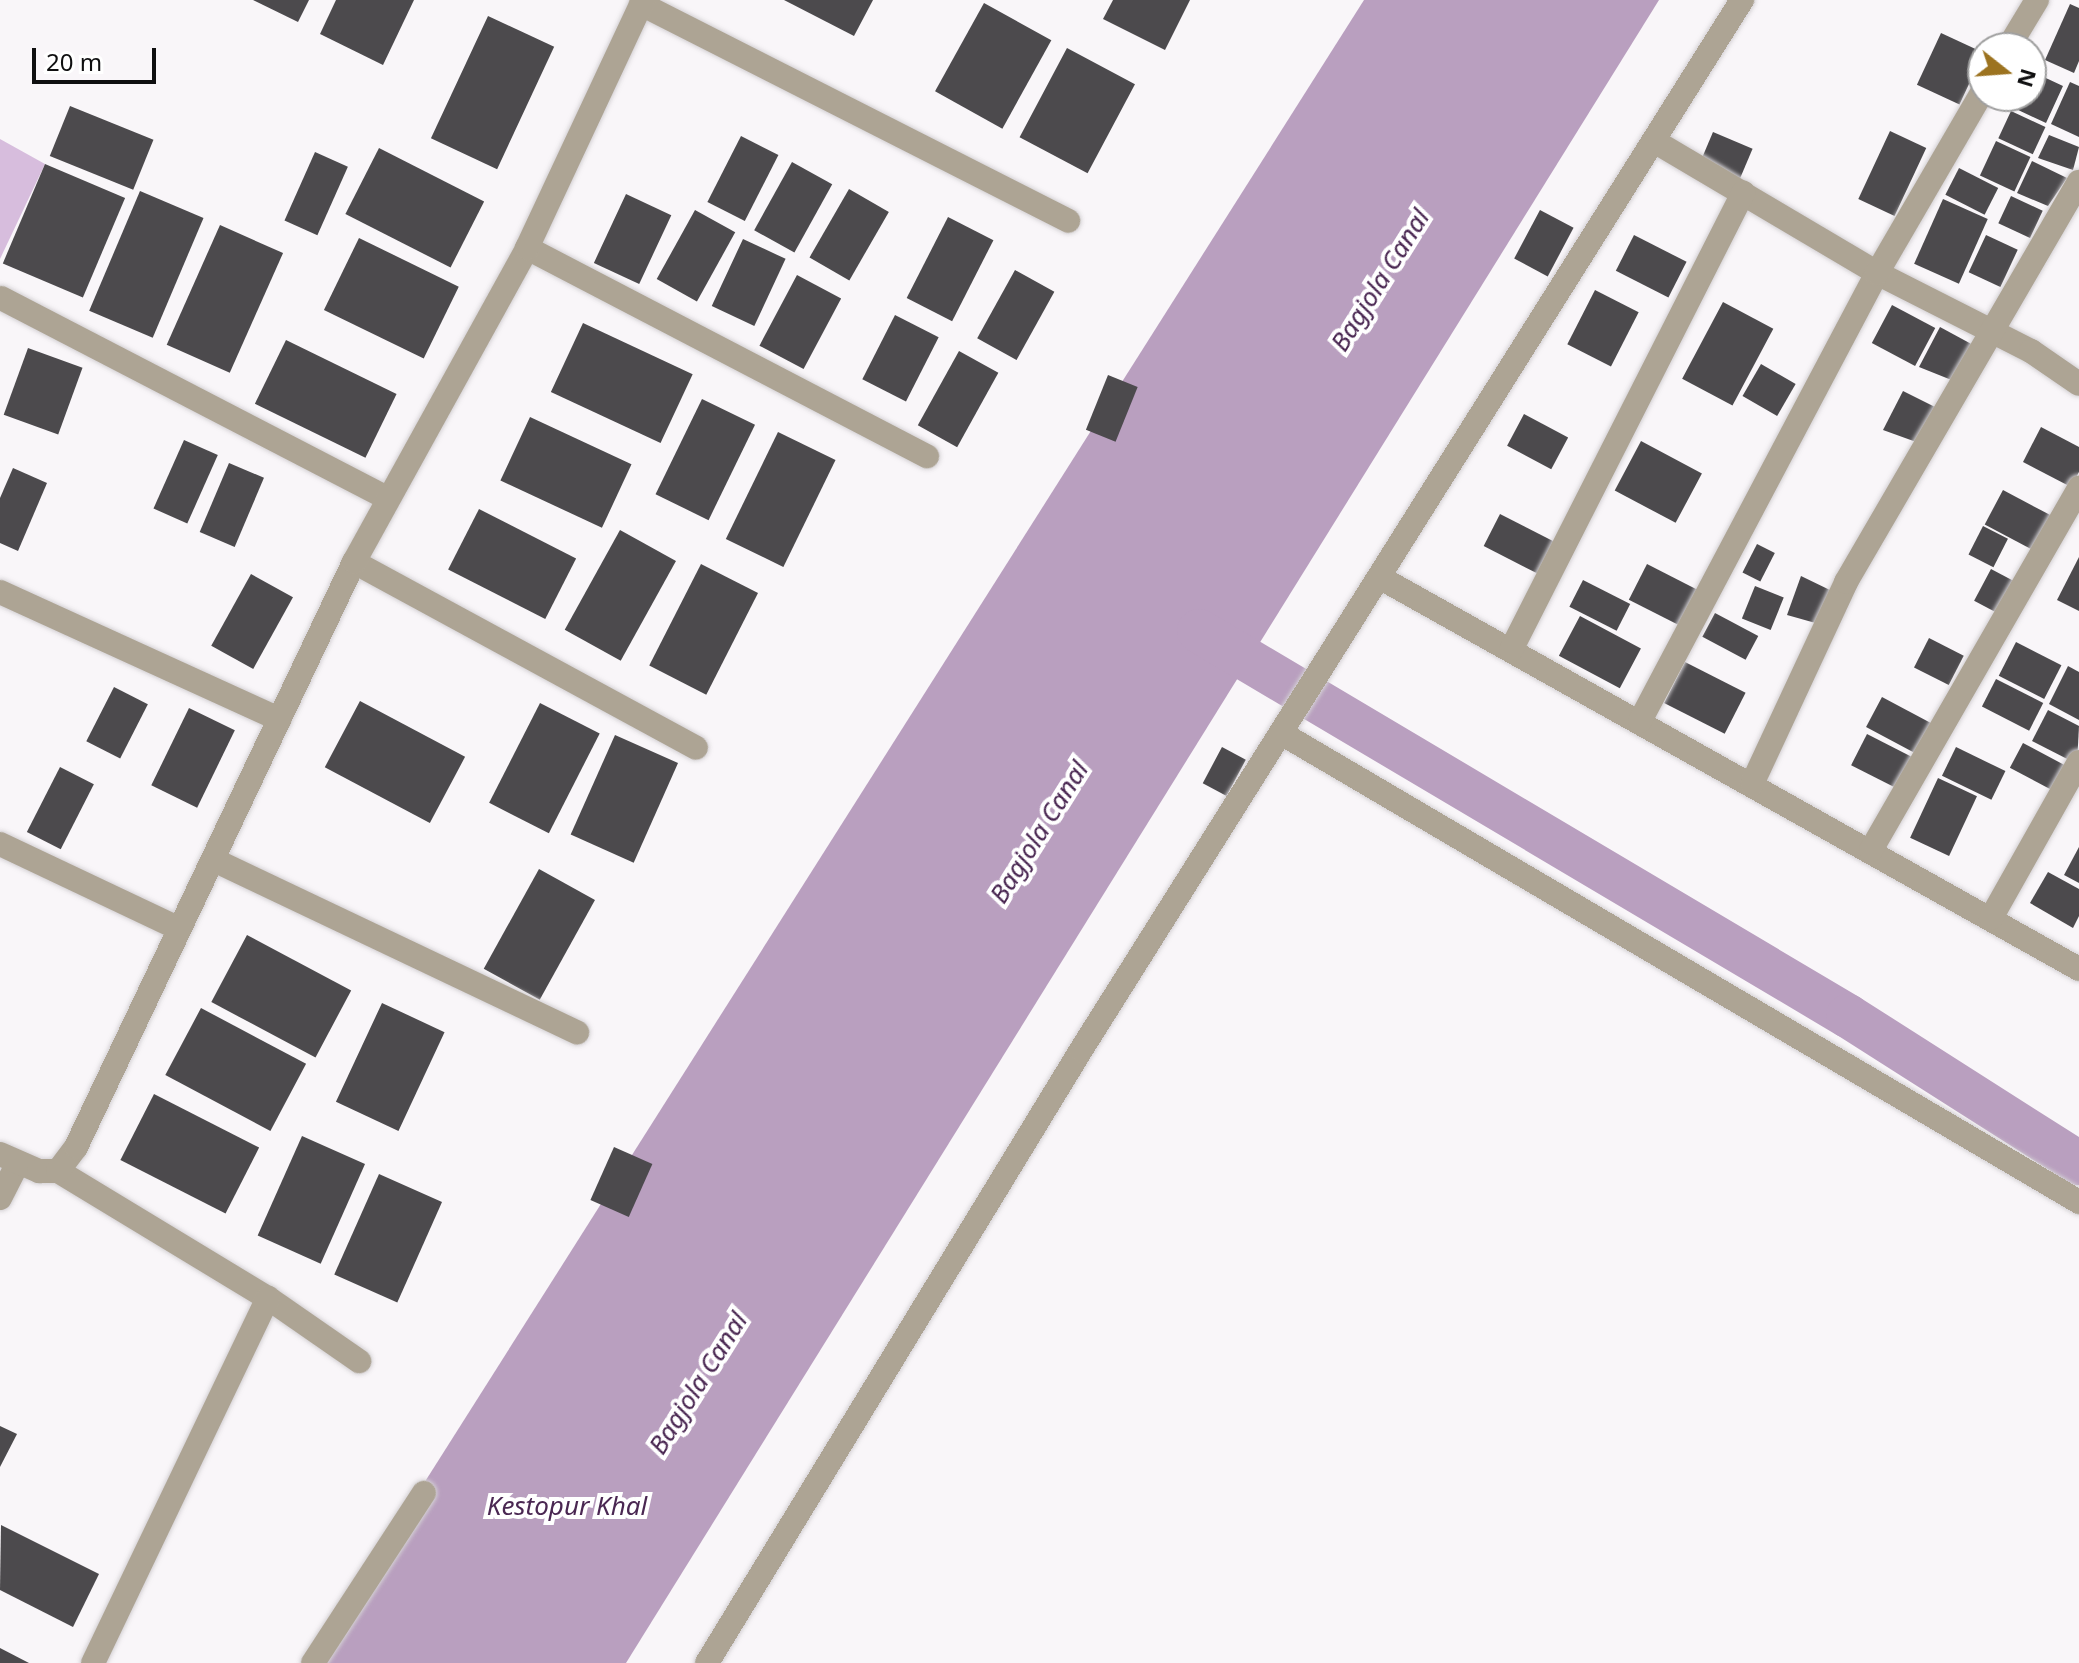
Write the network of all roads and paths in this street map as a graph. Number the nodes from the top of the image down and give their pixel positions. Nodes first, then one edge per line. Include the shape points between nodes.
1 (1742, 0) edge
2 (2037, 0) edge
3 (638, 1) edge
4 (2018, 32) edge
5 (1971, 112) edge
6 (1654, 141) junction
7 (2079, 182) edge
8 (1743, 193) junction
9 (1068, 221) dead end
10 (527, 248) junction
11 (1877, 273) junction
12 (1, 298) edge
13 (1988, 333) junction
14 (2079, 384) edge
15 (927, 456) dead end
16 (2079, 488) edge
17 (387, 498) junction
18 (354, 562) junction
19 (1379, 577) junction
20 (0, 592) edge
21 (1511, 650) junction
22 (279, 719) junction
23 (1640, 721) junction
24 (1281, 733) junction
25 (696, 748) dead end
26 (2079, 762) edge
27 (1752, 784) junction
28 (0, 844) edge
29 (1871, 850) junction
30 (214, 860) junction
31 (1991, 918) junction
32 (178, 928) junction
33 (2079, 969) edge
34 (577, 1032) dead end
35 (9, 1158) edge
36 (58, 1171) junction
37 (0, 1198) edge
38 (2079, 1202) edge
39 (268, 1298) junction
40 (359, 1361) dead end
41 (424, 1493) dead end
42 (93, 1663) edge
43 (313, 1663) edge
44 (707, 1663) edge

1 - 6 street
2 - 4 street
3 - 9 street
3 - 10 street
5 - 11 street
6 - 8 street
6 - 19 street
7 - 13 street
8 - 11 street
8 - 21 street
10 - 15 street
10 - 17 street
11 - 13 street
11 - 23 street
12 - 17 street
13 - 14 street via 2031,351
13 - 27 street via 1846,582
16 - 29 street
17 - 18 street
18 - 22 street
18 - 25 street
19 - 21 street
19 - 24 street
20 - 22 street
21 - 23 street
22 - 30 street
23 - 27 street
24 - 38 street
24 - 44 street
26 - 31 street
27 - 29 street
28 - 32 street
29 - 31 street
30 - 32 street
30 - 34 street
31 - 33 street
32 - 36 street via 76,1147
35 - 36 street
35 - 37 street
36 - 39 street
39 - 40 street
39 - 42 street
41 - 43 street

